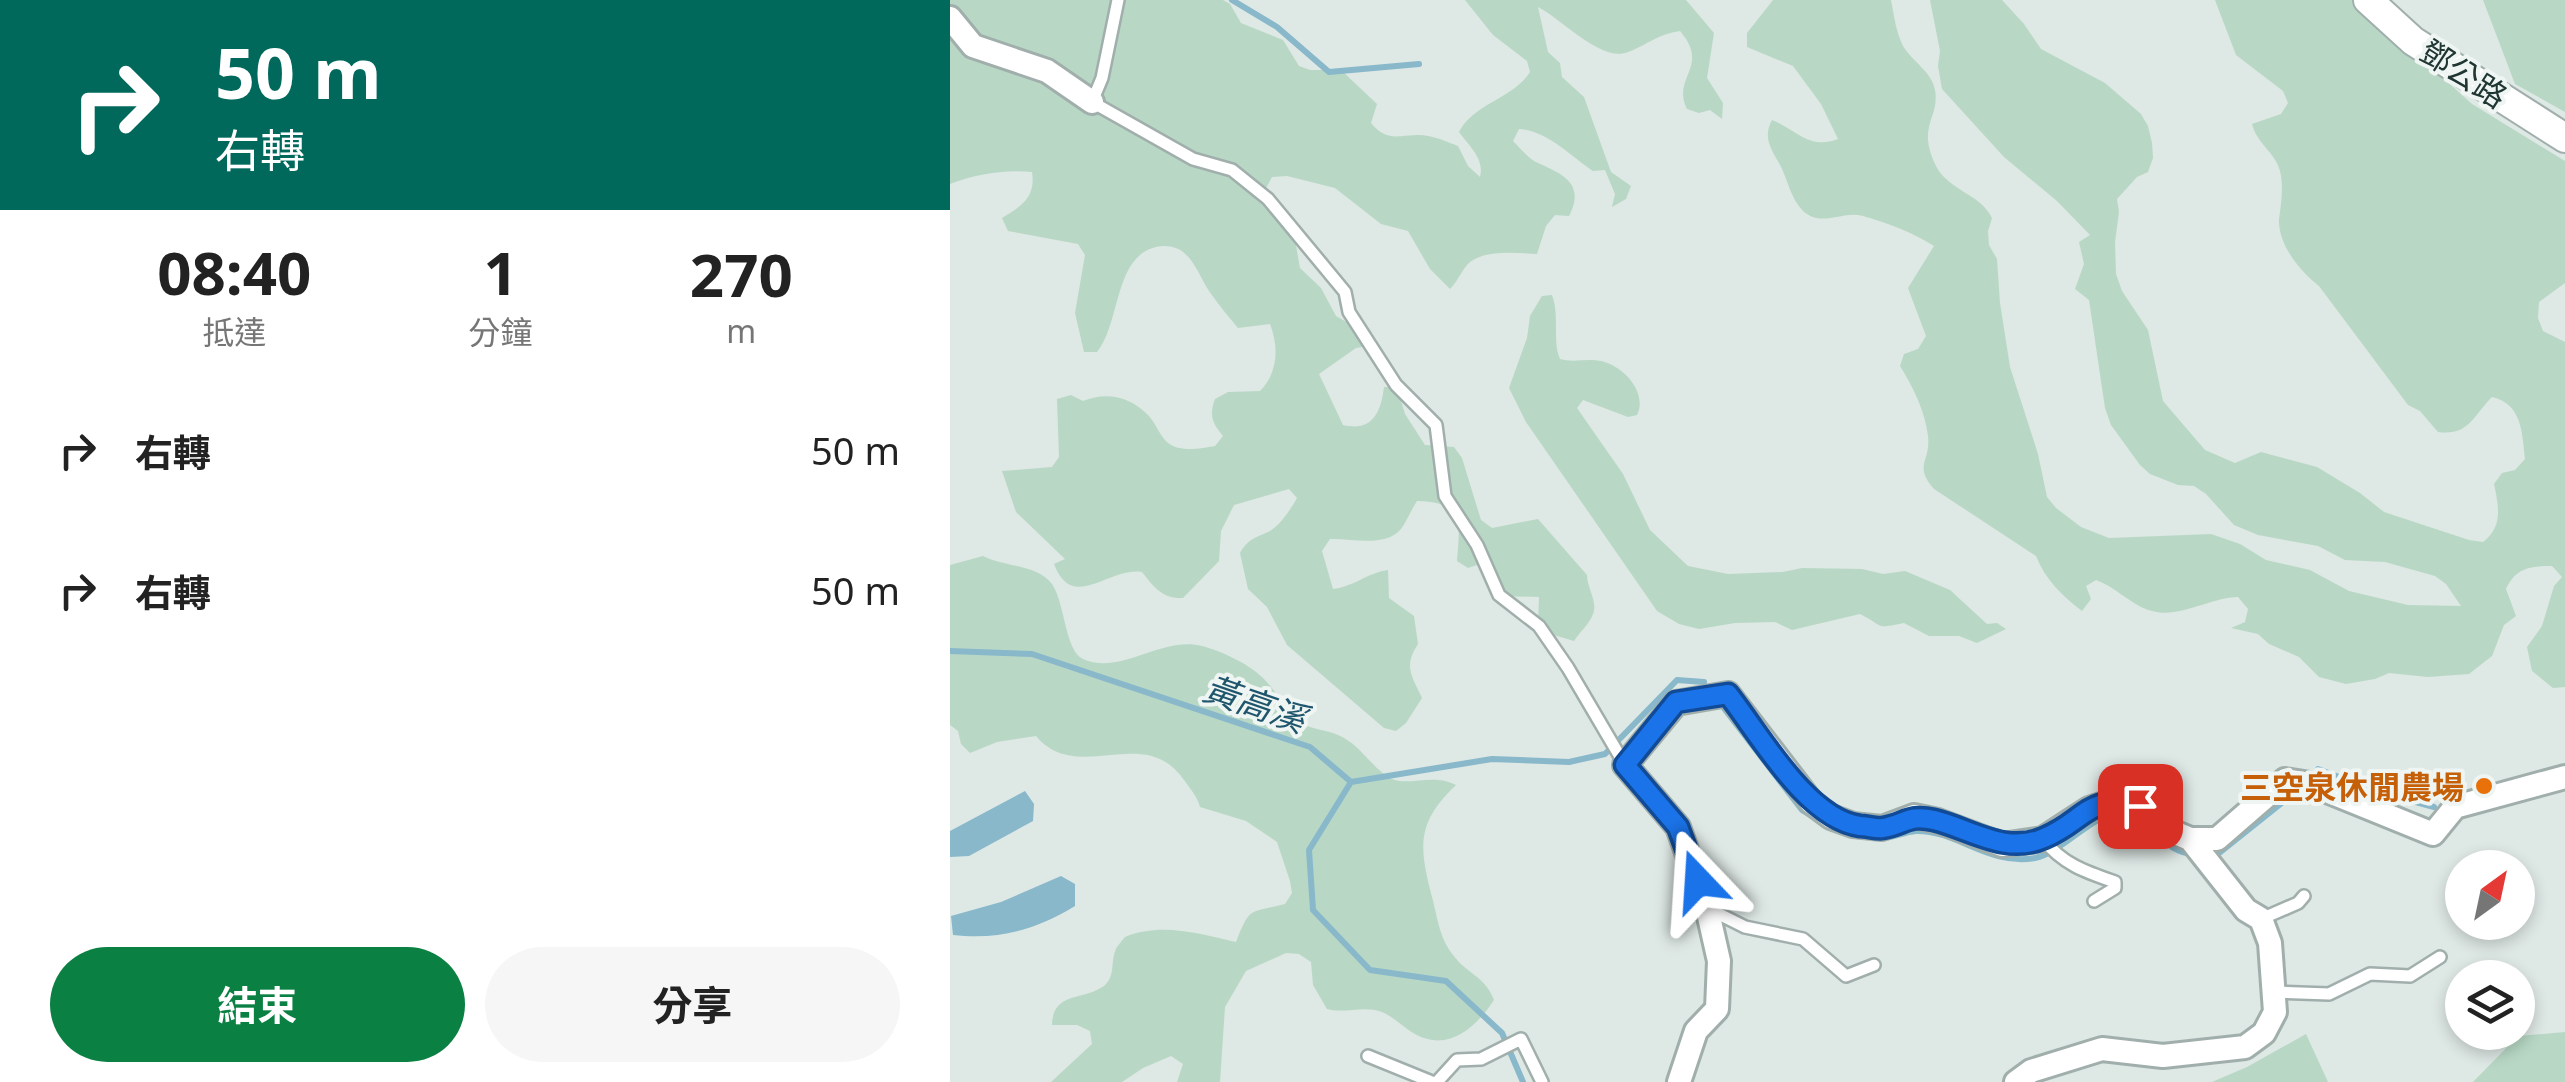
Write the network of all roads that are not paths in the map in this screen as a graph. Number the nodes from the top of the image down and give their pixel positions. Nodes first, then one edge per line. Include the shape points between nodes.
1 (1118, 0) edge
2 (2368, 0) edge
3 (950, 18) edge
4 (1092, 102) junction
5 (2565, 138) edge
6 (1625, 765) junction
7 (2565, 777) edge
8 (2043, 839) junction
9 (2190, 839) junction
10 (2304, 896) dead end
11 (2094, 901) dead end
12 (1707, 908) junction
13 (2261, 919) junction
14 (2440, 958) dead end
15 (1874, 965) dead end
16 (2274, 992) junction
17 (1368, 1056) dead end
18 (1434, 1082) edge
19 (1542, 1082) edge
20 (1678, 1082) edge
21 (2016, 1082) edge

1 - 4 lane
2 - 5 street, 鄧公路 via 2413,41
3 - 4 street via 973,46 1047,71
4 - 6 lane via 1193,159 1232,170 1268,199 1345,292 1349,312 1396,384 1436,425 1445,496 1500,595 1538,626
6 - 8 street via 1676,702 1728,694 1811,802 1831,817 1882,828 1914,816 2002,845
6 - 12 street via 1678,827
7 - 9 street via 2456,806 2433,834 2286,780 2217,839
8 - 9 street via 2116,800 2140,806 2164,828
8 - 11 lane via 2056,857 2115,882
9 - 13 street via 2246,910
10 - 13 lane
12 - 15 lane via 1745,927 1803,939 1846,976
12 - 20 street via 1720,961 1717,1009 1696,1032
13 - 16 street
14 - 16 lane via 2410,976 2370,974 2329,994
16 - 21 street via 2276,1012 2264,1033 2245,1046 2163,1056 2102,1050 2030,1070
17 - 18 lane
18 - 19 lane via 1457,1060 1481,1059 1521,1039

